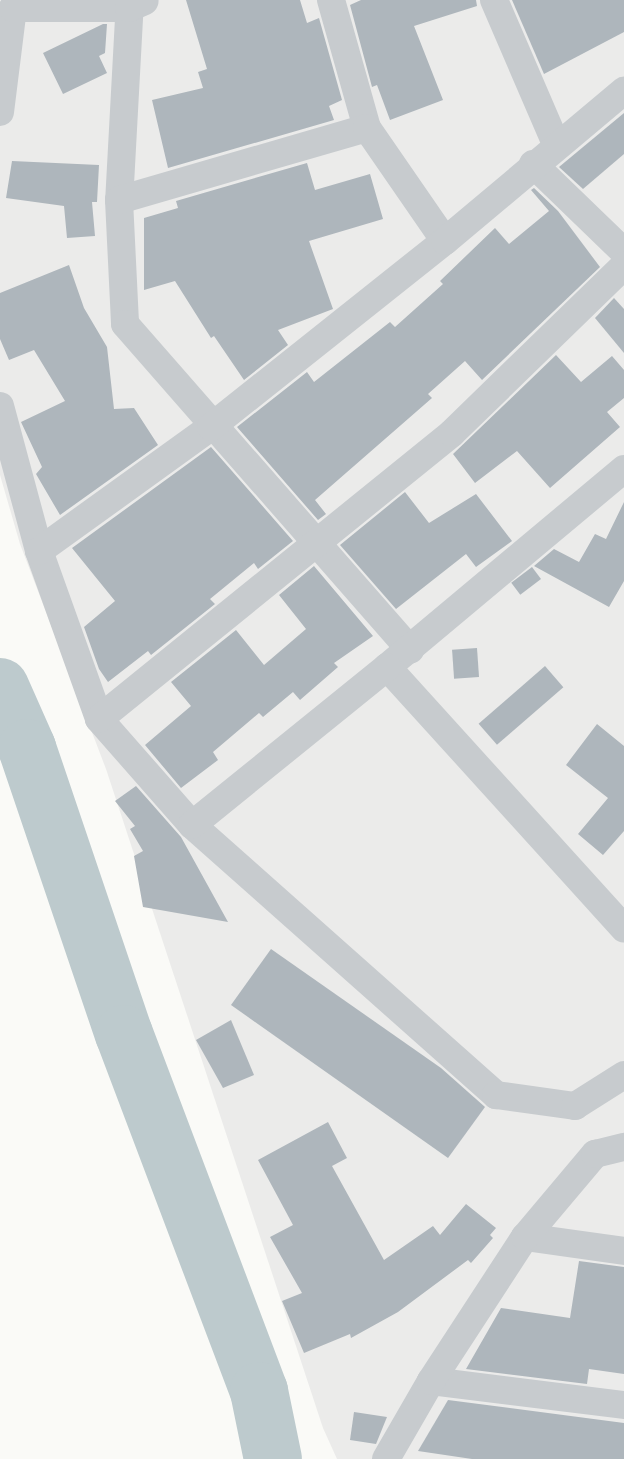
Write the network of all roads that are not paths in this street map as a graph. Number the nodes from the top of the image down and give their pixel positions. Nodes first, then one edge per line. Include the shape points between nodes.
1 (332, 0) edge
2 (494, 0) edge
3 (136, 3) edge
4 (7, 4) edge
5 (624, 91) edge
6 (0, 112) edge
7 (367, 128) junction
8 (557, 146) junction
9 (533, 164) junction
10 (118, 200) junction
11 (445, 241) junction
12 (624, 252) edge
13 (624, 266) edge
14 (0, 406) edge
15 (211, 427) junction
16 (624, 469) edge
17 (316, 545) junction
18 (39, 551) junction
19 (410, 650) junction
20 (387, 667) junction
21 (99, 719) junction
22 (192, 825) junction
23 (624, 928) edge
24 (624, 1075) edge
25 (624, 1147) edge
26 (595, 1154) junction
27 (624, 1155) edge
28 (525, 1237) junction
29 (624, 1251) edge
30 (431, 1381) junction
31 (624, 1405) edge
32 (386, 1459) edge

1 - 7 street
2 - 8 street
3 - 4 street
3 - 10 street
4 - 6 street
5 - 8 street
7 - 10 street
7 - 11 street
8 - 9 street
9 - 11 street
9 - 12 street
10 - 15 street via 124,324
11 - 15 street
13 - 17 street via 452,433
14 - 18 street
15 - 17 street
15 - 18 street
16 - 19 street
17 - 19 street
17 - 21 street
18 - 21 street
19 - 20 street
20 - 22 street
20 - 23 street
21 - 22 street
22 - 24 street via 496,1095 575,1106
25 - 26 street
26 - 27 street
26 - 28 street
28 - 29 street
28 - 30 street
30 - 31 street
30 - 32 street

